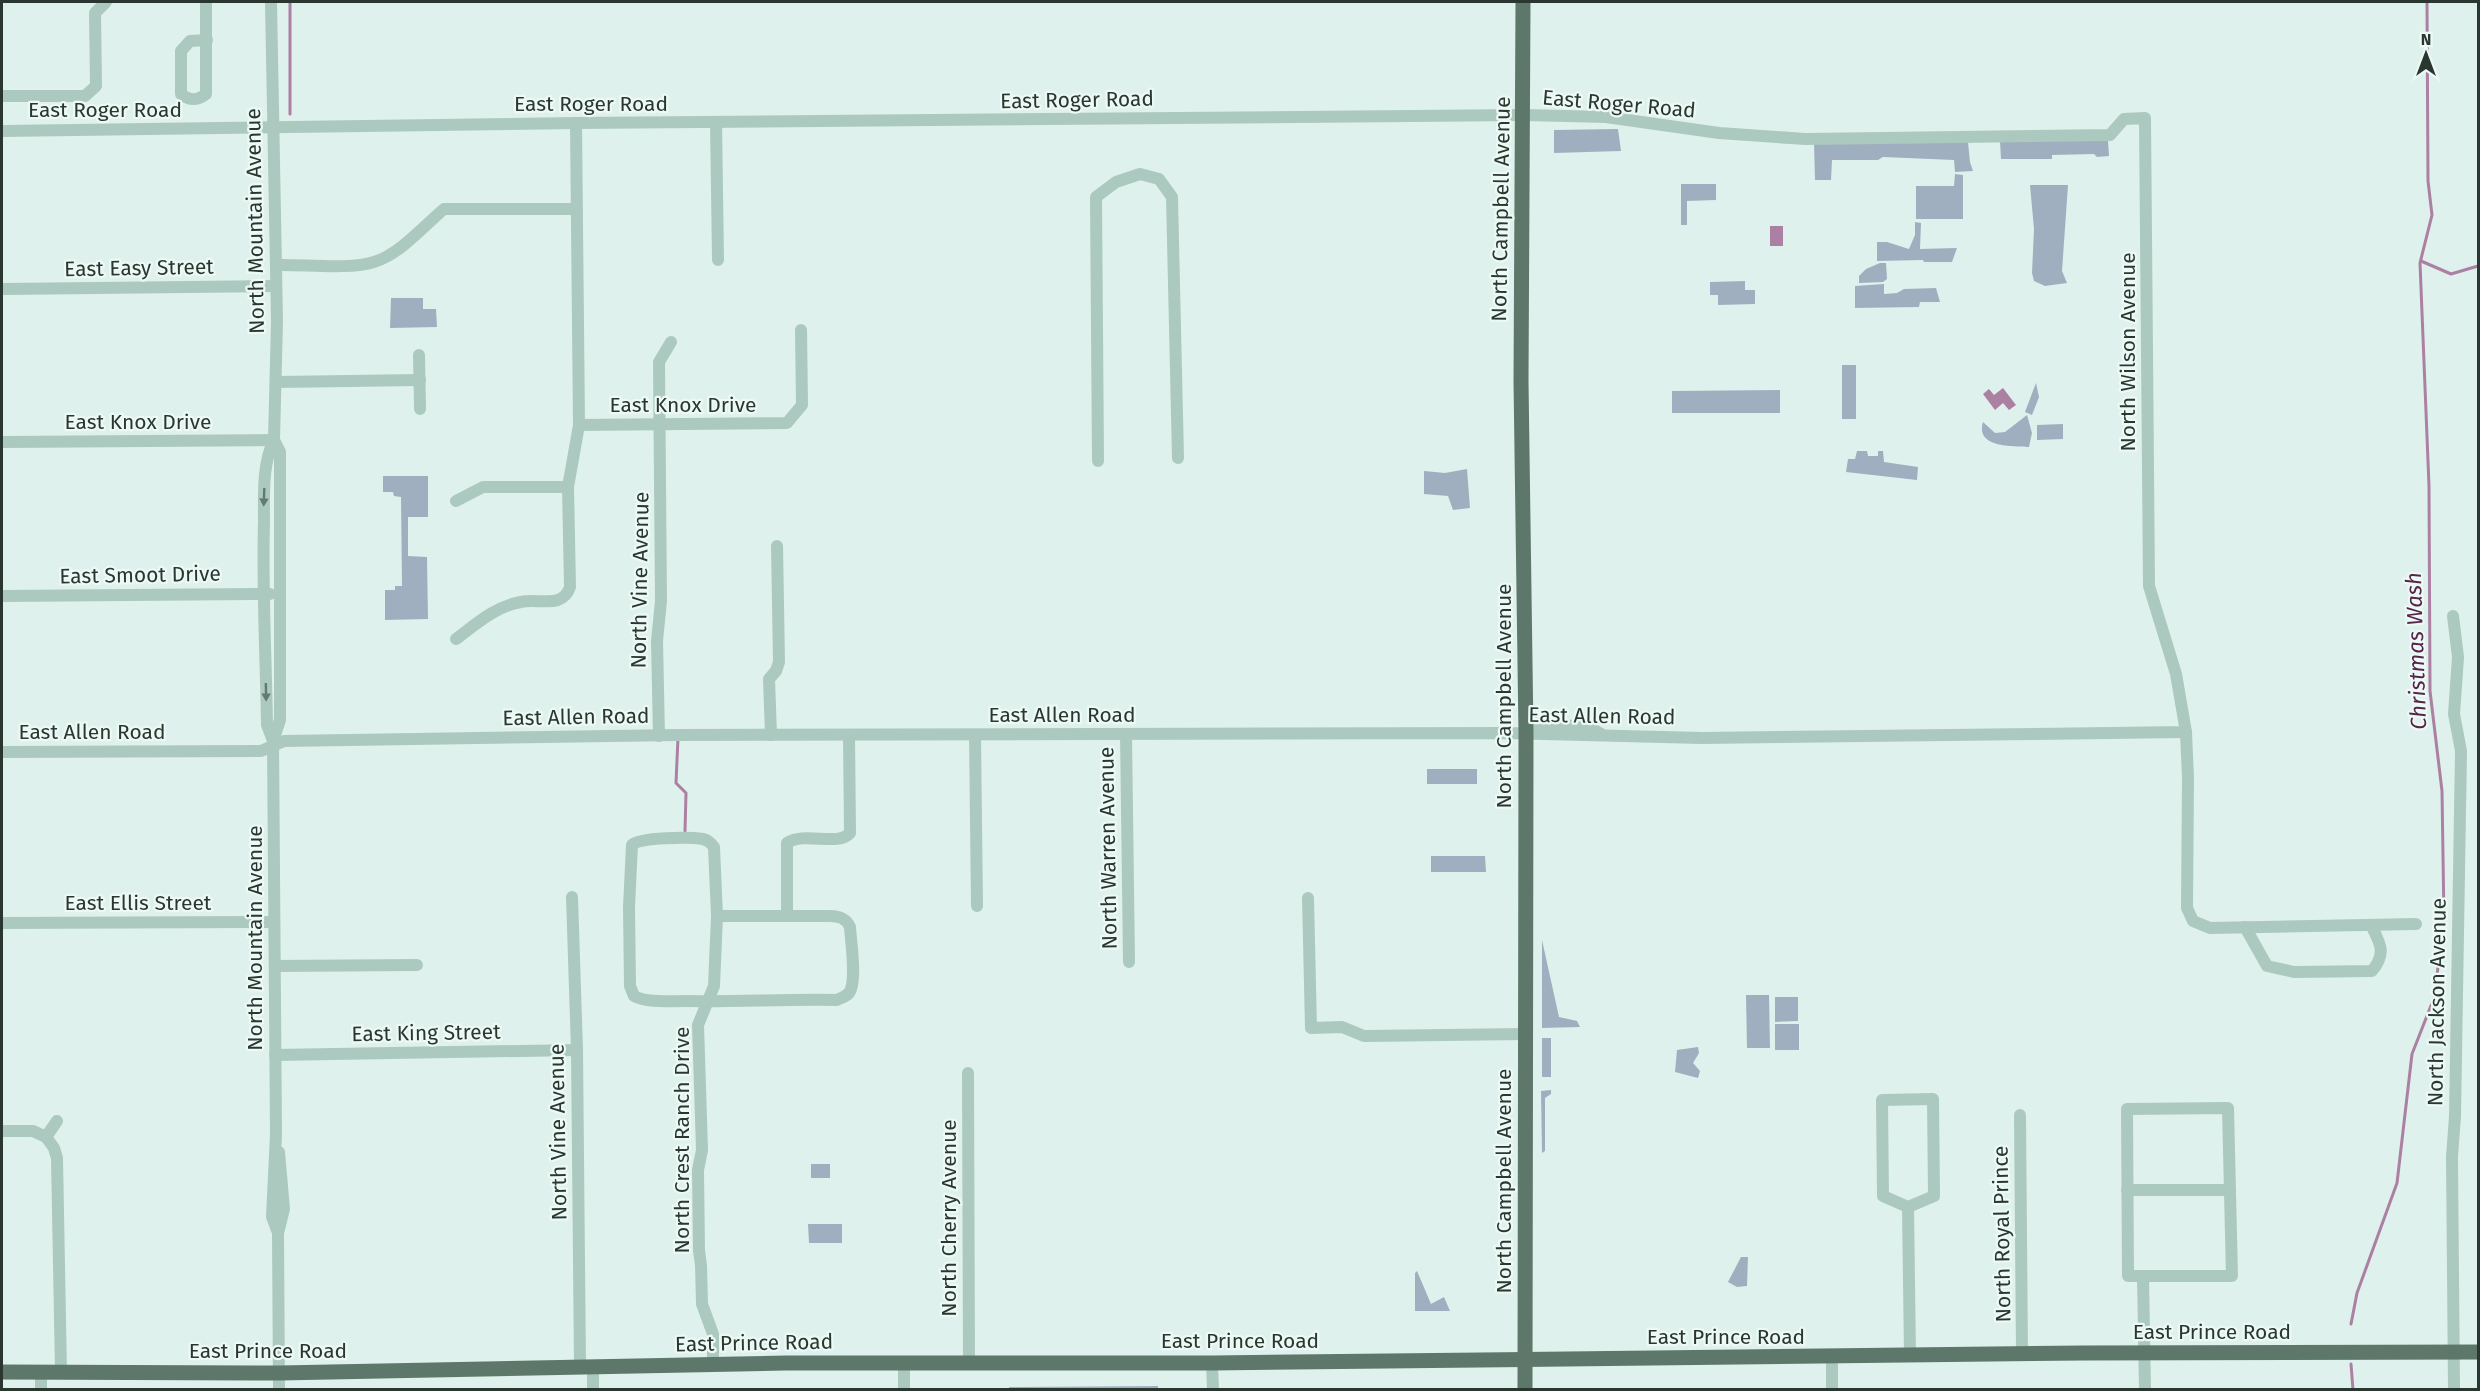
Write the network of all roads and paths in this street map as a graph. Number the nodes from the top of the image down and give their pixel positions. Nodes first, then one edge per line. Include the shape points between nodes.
1 (106, 2) edge
2 (206, 2) edge
3 (271, 2) edge
4 (1524, 2) edge
5 (207, 40) junction
6 (2, 96) edge
7 (1524, 115) junction
8 (2145, 118) joint
9 (717, 122) junction
10 (576, 123) junction
11 (274, 129) junction
12 (2, 130) edge
13 (576, 209) junction
14 (718, 260) dead end
15 (276, 265) junction
16 (276, 286) junction
17 (2, 289) edge
18 (801, 330) dead end
19 (671, 342) dead end
20 (419, 355) dead end
21 (420, 380) junction
22 (276, 382) junction
23 (420, 409) dead end
24 (661, 424) junction
25 (579, 425) junction
26 (274, 440) junction
27 (2, 442) edge
28 (1178, 458) dead end
29 (1098, 461) dead end
30 (568, 487) junction
31 (456, 501) dead end
32 (777, 546) dead end
33 (264, 594) junction
34 (279, 594) junction
35 (2, 596) edge
36 (2453, 616) dead end
37 (456, 639) dead end
38 (265, 640) junction
39 (280, 640) junction
40 (1526, 701) junction
41 (2186, 732) junction
42 (1526, 733) junction
43 (1126, 734) junction
44 (1601, 734) dead end
45 (771, 735) junction
46 (849, 735) junction
47 (975, 735) junction
48 (659, 736) junction
49 (273, 743) junction
50 (2, 752) edge
51 (572, 897) dead end
52 (1308, 898) dead end
53 (977, 906) dead end
54 (787, 915) junction
55 (717, 916) junction
56 (274, 922) junction
57 (2, 923) edge
58 (2416, 924) dead end
59 (2371, 925) junction
60 (2245, 927) junction
61 (1129, 962) dead end
62 (417, 965) dead end
63 (275, 966) junction
64 (707, 1002) junction
65 (1526, 1034) junction
66 (577, 1050) junction
67 (275, 1055) junction
68 (968, 1073) dead end
69 (2020, 1115) dead end
70 (57, 1121) dead end
71 (2, 1131) edge
72 (46, 1137) junction
73 (2127, 1190) junction
74 (2230, 1190) junction
75 (1908, 1207) junction
76 (2143, 1276) junction
77 (2454, 1352) junction
78 (2478, 1352) edge
79 (2145, 1353) junction
80 (2022, 1354) junction
81 (1910, 1356) junction
82 (1832, 1357) junction
83 (1525, 1359) junction
84 (1212, 1363) junction
85 (713, 1364) junction
86 (904, 1364) junction
87 (969, 1364) junction
88 (586, 1367) junction
89 (2, 1372) edge
90 (41, 1372) junction
91 (61, 1372) junction
92 (279, 1373) junction
93 (41, 1389) edge
94 (279, 1389) edge
95 (593, 1389) edge
96 (904, 1389) edge
97 (1213, 1389) edge
98 (1525, 1389) edge
99 (1832, 1389) edge
100 (2145, 1389) edge
101 (2454, 1389) edge

1 - 6 street via 95,13 96,86 85,96
2 - 5 street
3 - 11 street, North Mountain Avenue
4 - 7 main road, North Campbell Avenue
5 - 5 street via 206,94 188,99 181,94 181,51 190,40
7 - 8 street, East Roger Road via 1606,117 1719,133 1805,139 2110,135 2124,119
7 - 9 street, East Roger Road
7 - 40 main road, North Campbell Avenue via 1521,381
8 - 41 street, North Wilson Avenue via 2149,586 2176,674
9 - 10 street, East Roger Road
9 - 14 street
10 - 11 street, East Roger Road
10 - 13 street
11 - 12 street, East Roger Road
11 - 15 street, North Mountain Avenue
13 - 15 street via 444,209 398,249 374,262
13 - 25 street
15 - 16 street, North Mountain Avenue
16 - 17 street, East Easy Street
16 - 22 street, North Mountain Avenue
18 - 24 street, East Knox Drive via 802,405 787,423
19 - 24 street, North Vine Avenue via 660,362
20 - 21 street
21 - 22 street
21 - 23 street
22 - 26 street, North Mountain Avenue
24 - 25 street, East Knox Drive
24 - 48 street, North Vine Avenue
25 - 30 street
26 - 27 street, East Knox Drive
26 -> 33 street, North Mountain Avenue via 264,490
26 - 34 street, North Mountain Avenue via 280,452
28 - 29 street via 1172,197 1159,179 1140,174 1116,182 1096,197
30 - 31 street via 483,487
30 - 37 street via 567,595 560,600 508,606
32 - 45 street via 779,662 769,679
33 - 34 street, East Smoot Drive
33 - 35 street, East Smoot Drive
33 - 38 street, North Mountain Avenue
34 - 39 street, North Mountain Avenue
36 - 77 street, North Jackson Avenue via 2458,657 2454,714 2461,751 2452,1157
38 - 39 street
38 -> 49 street, North Mountain Avenue via 267,725
39 - 49 street, North Mountain Avenue via 280,720
40 - 42 main road, North Campbell Avenue
40 - 44 street via 1529,714 1539,725 1587,726
41 - 42 street, East Allen Road via 1702,738
41 - 60 street, North Wilson Avenue via 2187,908 2193,921 2210,928
42 - 43 street, East Allen Road
42 - 65 main road, North Campbell Avenue
43 - 47 street, East Allen Road
43 - 61 street, North Warren Avenue
45 - 46 street, East Allen Road
45 - 48 street, East Allen Road
46 - 47 street, East Allen Road
46 - 54 street via 850,833 843,838 796,838 787,843
47 - 53 street
48 - 49 street, East Allen Road
49 - 50 street, East Allen Road via 261,751
49 - 56 street, North Mountain Avenue
51 - 66 street, North Vine Avenue
52 - 65 street via 1311,1028 1342,1027 1364,1036
54 - 55 street
54 - 64 street via 834,916 848,921 852,980 846,996 837,1000
55 - 64 street, North Crest Ranch Drive via 714,986
55 - 64 street, North Crest Ranch Drive via 715,856 710,842 642,840 632,845 631,991 640,999
56 - 57 street, East Ellis Street
56 - 63 street, North Mountain Avenue
58 - 59 street, North Wilson Avenue
59 - 60 street, North Wilson Avenue
59 - 60 street via 2381,945 2380,960 2372,971 2294,972 2267,966
62 - 63 street
63 - 67 street, North Mountain Avenue
64 - 85 street, North Crest Ranch Drive via 698,1025 702,1150 699,1251 702,1304 713,1334
65 - 83 main road, North Campbell Avenue
66 - 67 street, East King Street
66 - 88 street, North Vine Avenue
67 - 92 street, North Mountain Avenue via 276,1134 284,1209 278,1233
68 - 87 street, North Cherry Avenue
69 - 80 street, North Royal Prince
70 - 72 street
71 - 72 street via 33,1131
72 - 91 street via 57,1158
73 - 74 street
73 - 74 street via 2127,1109 2228,1108
73 - 76 street via 2128,1276
74 - 76 street via 2232,1276
75 - 75 street via 1934,1196 1933,1099 1882,1100 1883,1196
75 - 81 street
76 - 79 street
77 - 78 main road, East Prince Road
77 - 79 main road, East Prince Road
77 - 101 street, North Jackson Avenue
79 - 80 main road, East Prince Road
79 - 100 street
80 - 81 main road, East Prince Road
81 - 82 main road, East Prince Road
82 - 83 main road, East Prince Road
82 - 99 street
83 - 84 main road, East Prince Road
83 - 98 main road, North Campbell Avenue
84 - 87 main road, East Prince Road
84 - 97 street
85 - 86 main road, East Prince Road
85 - 88 main road, East Prince Road
86 - 87 main road, East Prince Road
86 - 96 street
88 - 92 main road, East Prince Road
88 - 95 street, North Vine Avenue
89 - 90 main road, East Prince Road
90 - 91 main road, East Prince Road
90 - 93 street
91 - 92 main road, East Prince Road
92 - 94 street, North Mountain Avenue

